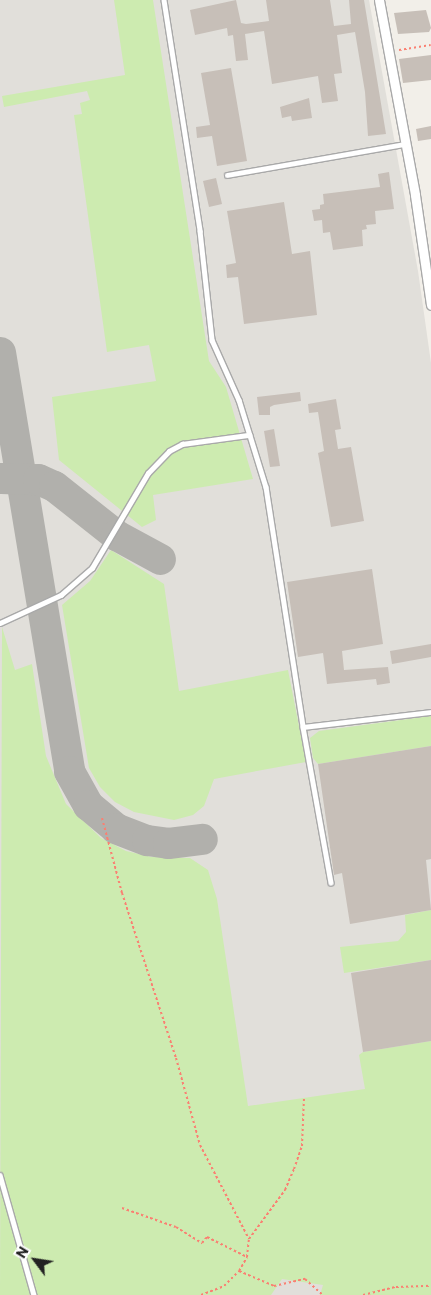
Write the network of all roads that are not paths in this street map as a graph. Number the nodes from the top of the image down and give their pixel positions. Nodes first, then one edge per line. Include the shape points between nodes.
1 (164, 0) edge
2 (378, 0) edge
3 (405, 144) junction
4 (227, 175) dead end
5 (431, 305) edge
6 (249, 434) junction
7 (0, 623) edge
8 (431, 712) edge
9 (303, 727) junction
10 (331, 882) dead end
11 (0, 1175) edge
12 (34, 1295) edge

1 - 6 lane via 200,231 212,340 239,400
2 - 3 street
3 - 4 lane
3 - 5 street
6 - 7 lane via 182,444 169,451 148,473 92,568 61,595
6 - 9 lane via 266,487
8 - 9 lane
9 - 10 lane
11 - 12 lane

